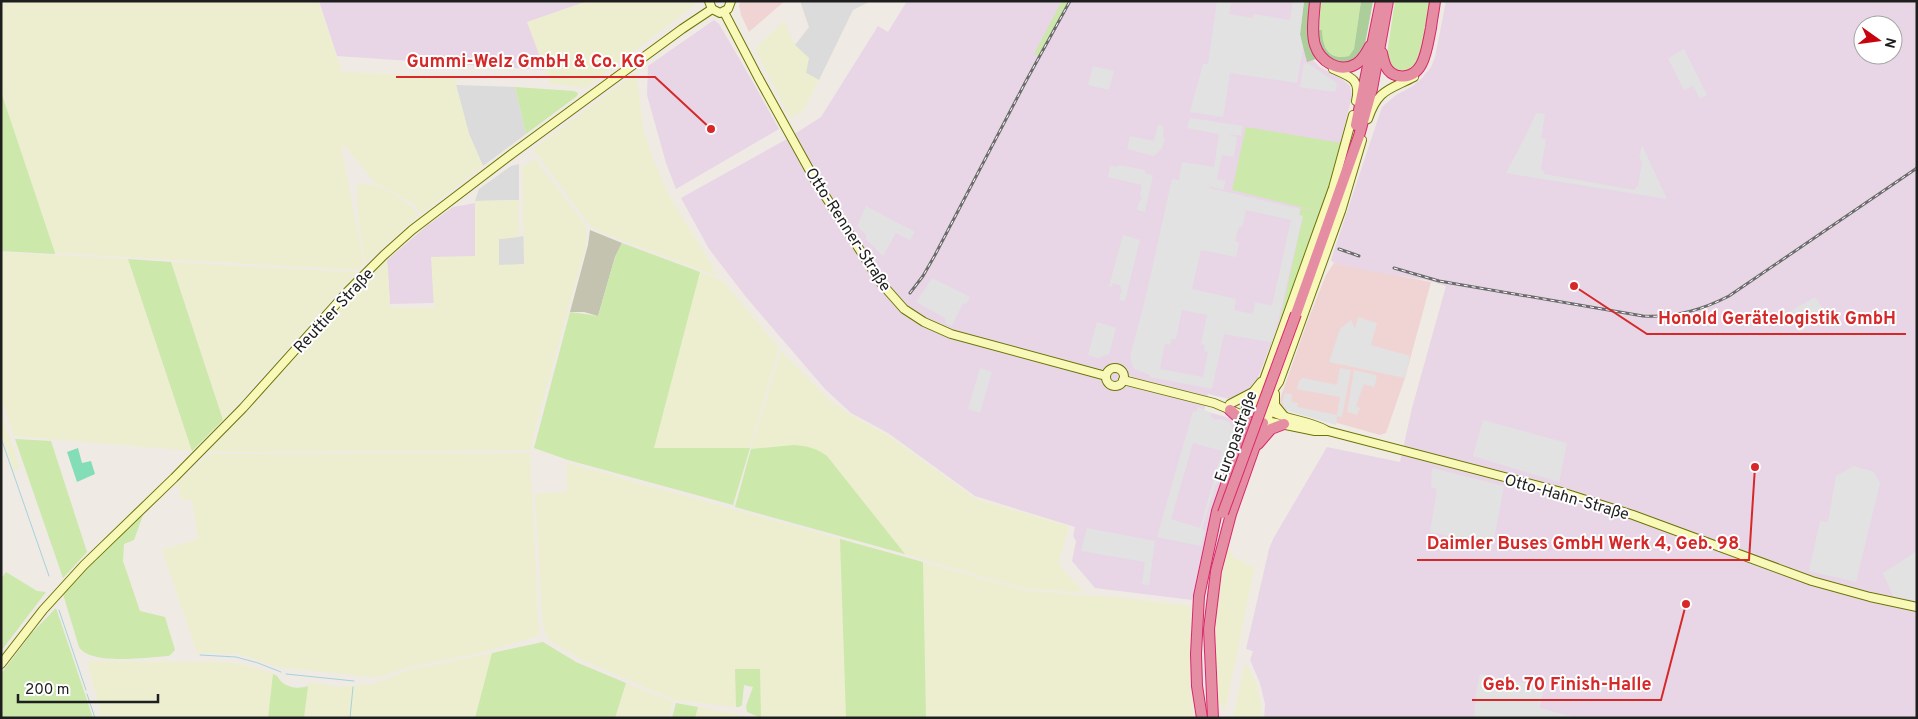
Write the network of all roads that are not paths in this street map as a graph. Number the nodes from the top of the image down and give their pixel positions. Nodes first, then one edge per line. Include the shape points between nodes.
1 (731, 1) edge
2 (1314, 1) edge
3 (1381, 1) edge
4 (1388, 1) edge
5 (1434, 1) edge
6 (1439, 1) edge
7 (711, 5) edge
8 (724, 12) junction
9 (1377, 42) junction
10 (1365, 80) junction
11 (1372, 89) junction
12 (1352, 121) junction
13 (1366, 126) junction
14 (1336, 201) junction
15 (1106, 376) junction
16 (1265, 377) junction
17 (1123, 380) junction
18 (1279, 382) junction
19 (1251, 404) junction
20 (1230, 407) junction
21 (1268, 409) junction
22 (1247, 418) junction
23 (1285, 421) junction
24 (1263, 423) junction
25 (1239, 449) junction
26 (1252, 450) junction
27 (1917, 607) edge
28 (1, 664) edge
29 (1202, 718) edge
30 (1207, 718) edge
31 (1213, 718) edge

1 - 8 street
2 - 9 highway via 1314,43 1330,64 1343,68 1356,64
2 - 12 street, Europastraße via 1311,34 1315,52 1323,63 1349,76 1356,84 1358,95
3 - 9 highway, Europastraße
4 - 9 highway, Europastraße
5 - 9 highway via 1424,59 1414,74 1406,77 1390,73
6 - 13 street, Europastraße via 1425,67 1416,76 1376,99
7 - 8 street via 718,12
7 - 28 street, Reuttier Straße via 507,157 384,255 237,415 84,564 42,610
8 - 15 street, Otto-Renner-Straße via 815,180 881,283 904,309 951,334
9 - 10 highway, Europastraße
9 - 11 highway, Europastraße
10 - 12 highway
10 - 14 highway, Europastraße
11 - 13 highway
11 - 14 highway, Europastraße
12 - 16 street, Europastraße via 1334,188
13 - 18 street, Europastraße via 1341,211
14 - 30 highway, Europastraße, bridge via 1224,514 1213,557 1204,615 1203,689
15 - 17 street, Otto-Renner-Straße via 1107,382 1113,386
15 - 17 street, Otto-Renner-Straße via 1111,369 1118,368 1124,374
16 - 19 street, Europastraße via 1258,397
16 - 20 street via 1253,392
17 - 20 street, Otto-Renner-Straße
18 - 21 street, Europastraße via 1272,392
18 - 23 street via 1274,401
19 - 20 street, Otto-Renner-Straße
19 - 21 street via 1262,403
19 - 22 street
20 - 22 street, Otto-Renner-Straße
20 - 25 highway via 1242,426
21 - 23 street, Otto-Hahn-Straße
21 - 24 street via 1268,417
22 - 24 street via 1254,425
22 - 25 highway
23 - 24 street, Otto-Hahn-Straße
23 - 26 highway via 1266,434
23 - 27 street, Otto-Hahn-Straße via 1558,491 1812,581
24 - 26 highway
25 - 29 highway via 1214,526 1199,596 1196,654
26 - 31 highway via 1224,535 1212,601

